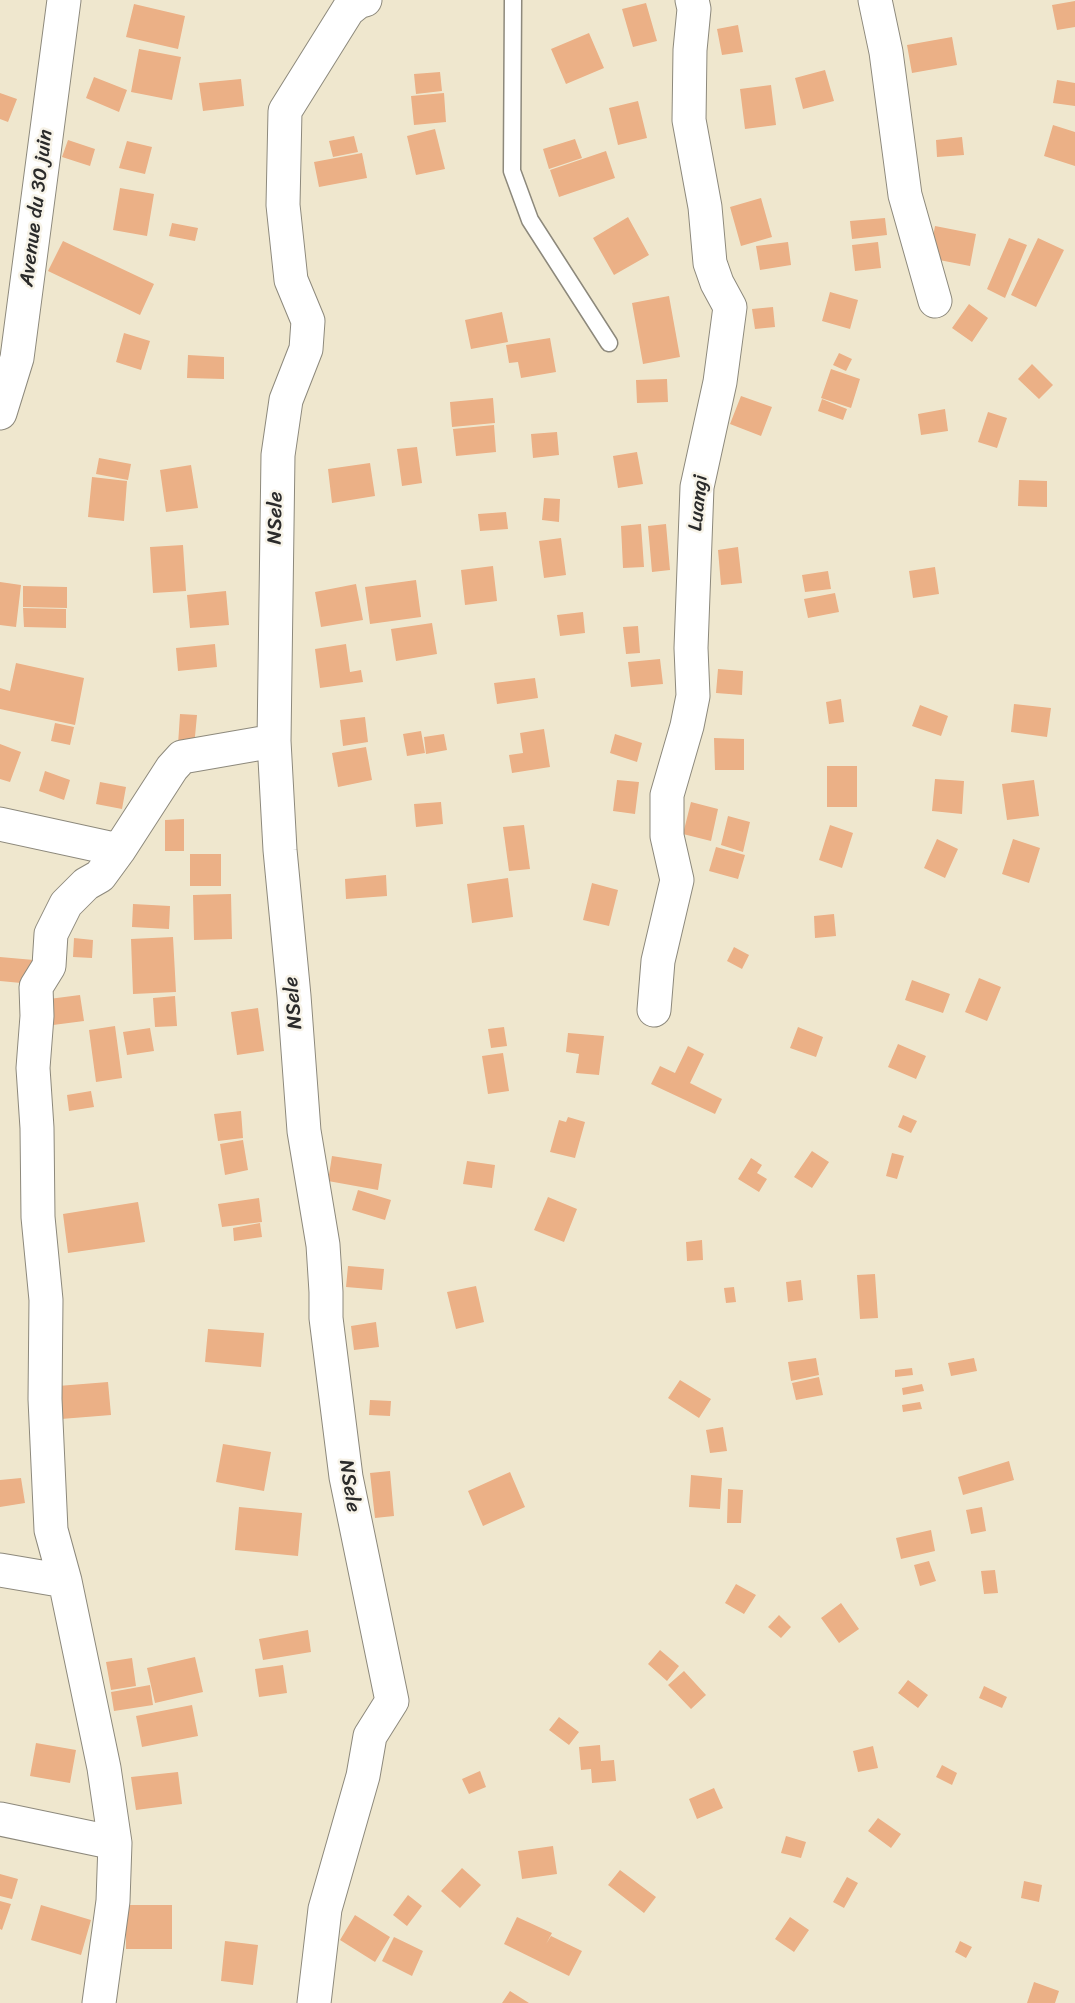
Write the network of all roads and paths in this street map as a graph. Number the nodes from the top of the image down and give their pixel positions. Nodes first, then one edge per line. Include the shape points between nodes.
1 (64, 0) edge
2 (513, 0) edge
3 (692, 0) edge
4 (875, 0) edge
5 (345, 3) edge
6 (935, 301) dead end
7 (609, 343) dead end
8 (9, 360) edge
9 (0, 413) edge
10 (274, 741) junction
11 (0, 824) edge
12 (119, 850) junction
13 (654, 1010) dead end
14 (0, 1570) edge
15 (65, 1581) junction
16 (0, 1819) edge
17 (115, 1843) junction
18 (99, 2003) edge
19 (314, 2003) edge

1 - 8 street, Avenue du 30 juin
2 - 7 lane via 512,171 530,220
3 - 13 street, Luangi via 689,120 705,207 710,263 730,307 720,382 697,487 693,696 667,795 667,836 677,880 657,961
4 - 6 street via 905,195
5 - 10 street, NSele via 285,111 285,226 291,280 308,321 306,349 286,400 278,455
8 - 9 street, Avenue du 30 juin
10 - 12 street via 182,757
10 - 19 street, NSele via 279,850 304,1131 323,1245 326,1318 346,1477 392,1701 370,1736 363,1776 325,1909
11 - 12 street
12 - 15 street via 100,876 66,904 51,934 49,966 36,987 33,1068 38,1217 46,1300 45,1399 51,1530
14 - 15 street
15 - 17 street via 104,1768
16 - 17 street
17 - 18 street via 113,1901

